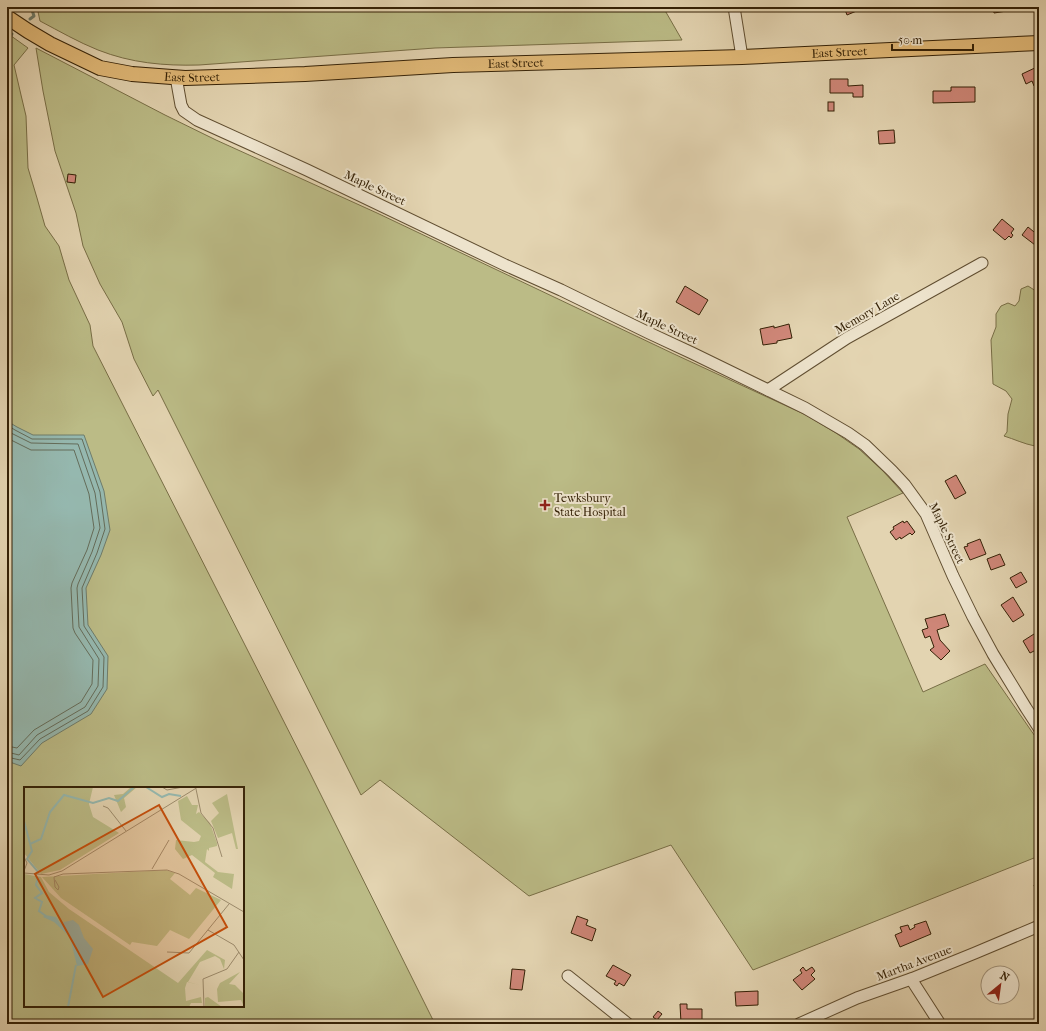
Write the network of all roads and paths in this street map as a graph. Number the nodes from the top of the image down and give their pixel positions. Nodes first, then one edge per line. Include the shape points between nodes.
1 (734, 7) edge
2 (7, 17) edge
3 (1039, 43) edge
4 (742, 57) junction
5 (176, 77) junction
6 (982, 263) dead end
7 (768, 390) junction
8 (1039, 728) edge
9 (1039, 926) edge
10 (568, 976) dead end
11 (911, 979) junction
12 (628, 1024) edge
13 (799, 1024) edge
14 (940, 1024) edge

1 - 4 street
2 - 5 main road, East Street via 50,44 100,68 132,74
3 - 4 main road, East Street
4 - 5 main road, East Street via 453,65 306,74
5 - 7 street, Maple Street via 181,105 184,111 197,120
6 - 7 street, Memory Lane via 847,338
7 - 8 street, Maple Street via 848,433 905,485 926,514 973,617 993,654
9 - 11 street, Martha Avenue
10 - 12 street
11 - 13 street, Martha Avenue via 857,998
11 - 14 street

